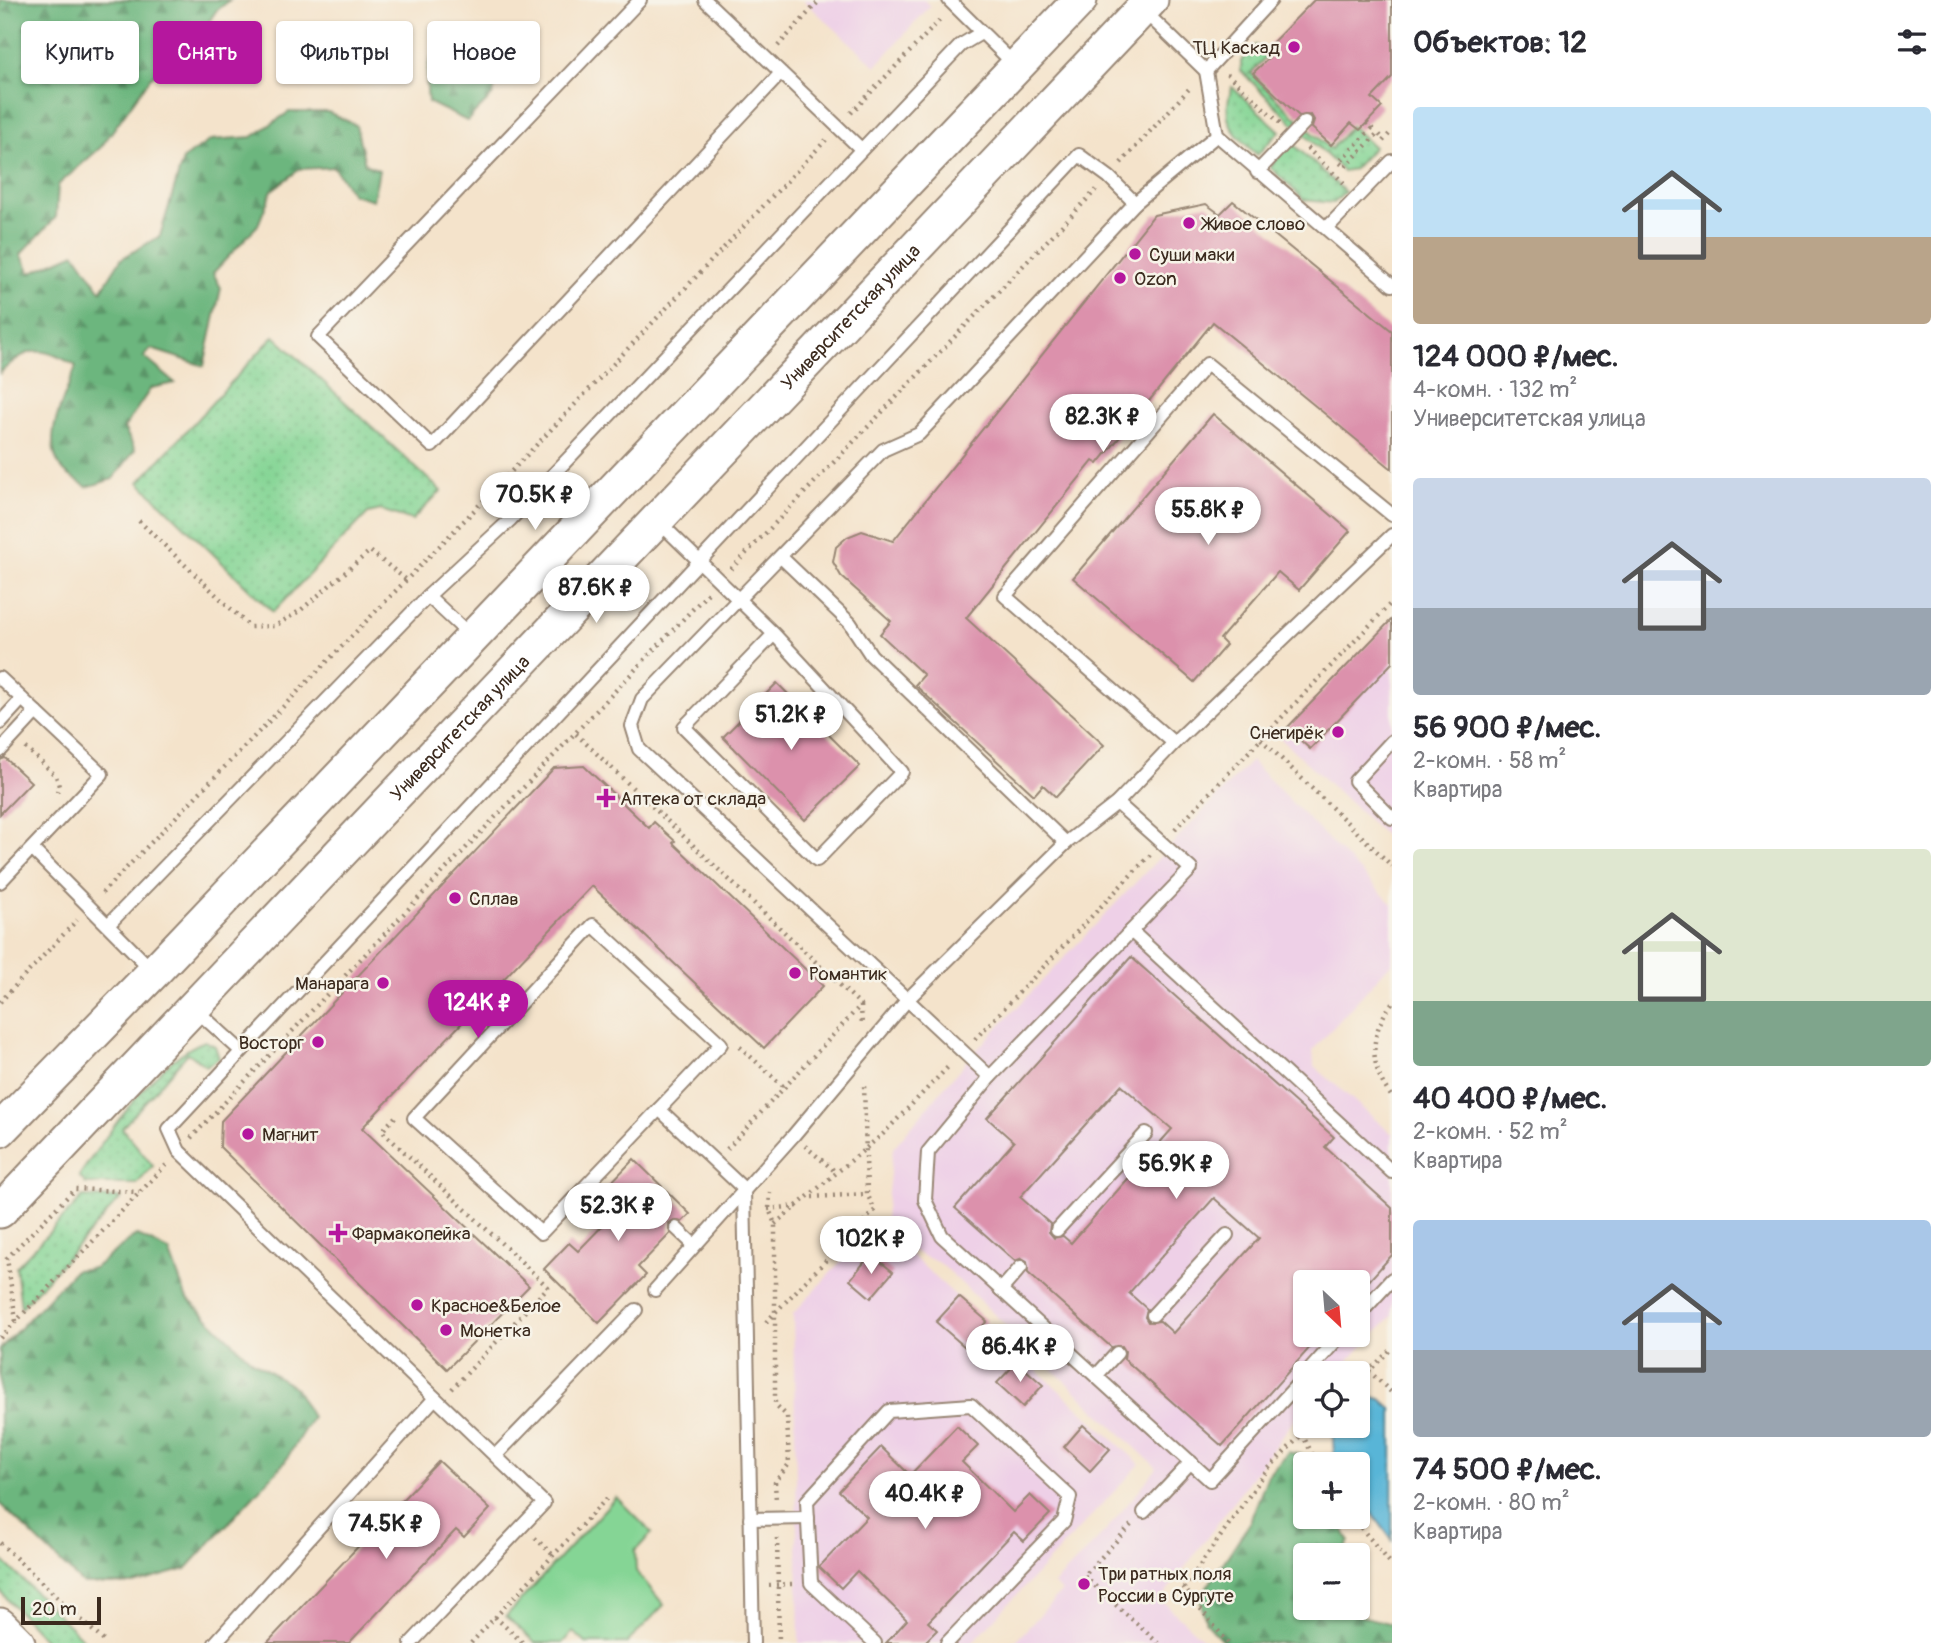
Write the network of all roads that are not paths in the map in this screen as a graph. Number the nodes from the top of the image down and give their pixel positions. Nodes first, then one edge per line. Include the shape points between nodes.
1 (640, 0) edge
2 (705, 0) edge
3 (1080, 0) edge
4 (1271, 0) edge
5 (951, 3) edge
6 (1147, 5) edge
7 (981, 33) junction
8 (1017, 67) junction
9 (1206, 71) junction
10 (781, 73) junction
11 (1305, 122) dead end
12 (1217, 135) junction
13 (860, 148) junction
14 (1392, 161) edge
15 (1257, 172) junction
16 (1135, 203) junction
17 (1327, 228) junction
18 (1392, 285) edge
19 (1392, 515) edge
20 (657, 521) junction
21 (1392, 535) edge
22 (781, 557) junction
23 (699, 562) junction
24 (428, 596) junction
25 (739, 600) junction
26 (774, 634) junction
27 (472, 637) junction
28 (0, 678) edge
29 (22, 699) junction
30 (36, 712) junction
31 (0, 723) edge
32 (1392, 741) edge
33 (1174, 743) junction
34 (0, 751) edge
35 (1117, 803) junction
36 (1392, 818) edge
37 (1066, 843) junction
38 (32, 849) junction
39 (0, 882) edge
40 (108, 925) junction
41 (1132, 931) junction
42 (154, 972) junction
43 (908, 999) junction
44 (194, 1008) junction
45 (240, 1050) junction
46 (990, 1077) junction
47 (659, 1109) junction
48 (0, 1130) edge
49 (1146, 1133) dead end
50 (1392, 1172) edge
51 (744, 1189) junction
52 (0, 1211) edge
53 (676, 1228) dead end
54 (1056, 1230) dead end
55 (1227, 1235) dead end
56 (693, 1244) junction
57 (1021, 1267) dead end
58 (1392, 1279) edge
59 (654, 1290) dead end
60 (1001, 1290) junction
61 (1370, 1303) edge
62 (636, 1310) dead end
63 (1153, 1315) dead end
64 (1117, 1353) dead end
65 (1096, 1376) junction
66 (1293, 1388) edge
67 (437, 1401) junction
68 (496, 1455) junction
69 (1191, 1462) junction
70 (1144, 1512) road end
71 (808, 1518) junction
72 (750, 1519) junction
73 (0, 1625) edge
74 (18, 1643) edge
75 (215, 1643) edge
76 (411, 1643) edge
77 (753, 1643) edge
78 (875, 1643) edge
79 (947, 1643) edge

1 - 10 lane via 318,337 432,446
2 - 10 lane
3 - 8 main road
4 - 9 lane
5 - 7 lane
6 - 9 lane
6 - 20 main road, Университетская улица
7 - 8 lane
7 - 13 lane via 961,45
8 - 27 main road
9 - 12 lane
10 - 13 lane
11 - 15 lane
12 - 15 lane
12 - 16 lane
13 - 24 lane via 510,520
14 - 17 lane
15 - 17 lane
16 - 22 lane via 919,434 883,450
16 - 23 lane via 1079,155
17 - 18 lane
19 - 33 lane via 1207,364 1005,596
20 - 23 lane
20 - 44 main road, Университетская улица
21 - 33 lane
22 - 25 lane
22 - 37 lane via 850,623 871,656
23 - 25 lane
23 - 45 lane
24 - 27 lane
24 - 40 lane
25 - 26 lane
25 - 43 lane via 642,699 632,726 639,749
26 - 26 lane via 684,727 817,860 902,772
27 - 42 main road
28 - 29 lane
29 - 30 lane
29 - 31 lane
30 - 34 lane
30 - 38 lane via 102,774
32 - 36 lane via 1355,781
33 - 35 lane
35 - 37 lane
35 - 41 lane via 1191,869
37 - 43 lane
38 - 39 lane
38 - 40 lane
40 - 42 lane
41 - 46 lane
41 - 50 lane
42 - 48 main road
43 - 46 lane
43 - 51 lane
44 - 45 lane
44 - 52 main road, Университетская улица
45 - 67 lane via 169,1129 179,1151
46 - 60 lane via 928,1152 925,1200 943,1236
47 - 47 lane via 721,1044 593,925 414,1118 541,1233
47 - 51 lane
49 - 54 lane
51 - 56 lane
51 - 72 lane
53 - 56 lane
55 - 63 lane
56 - 59 lane
57 - 60 lane
58 - 61 lane
60 - 65 lane
62 - 68 lane
64 - 65 lane
65 - 69 lane
66 - 69 lane via 1210,1480
67 - 68 lane
67 - 75 lane
68 - 76 lane via 544,1503
69 - 70 lane
71 - 72 lane
71 - 78 lane via 811,1583
71 - 79 lane via 807,1501 889,1411 971,1405 1069,1497 1064,1521
72 - 77 lane
73 - 74 main road

